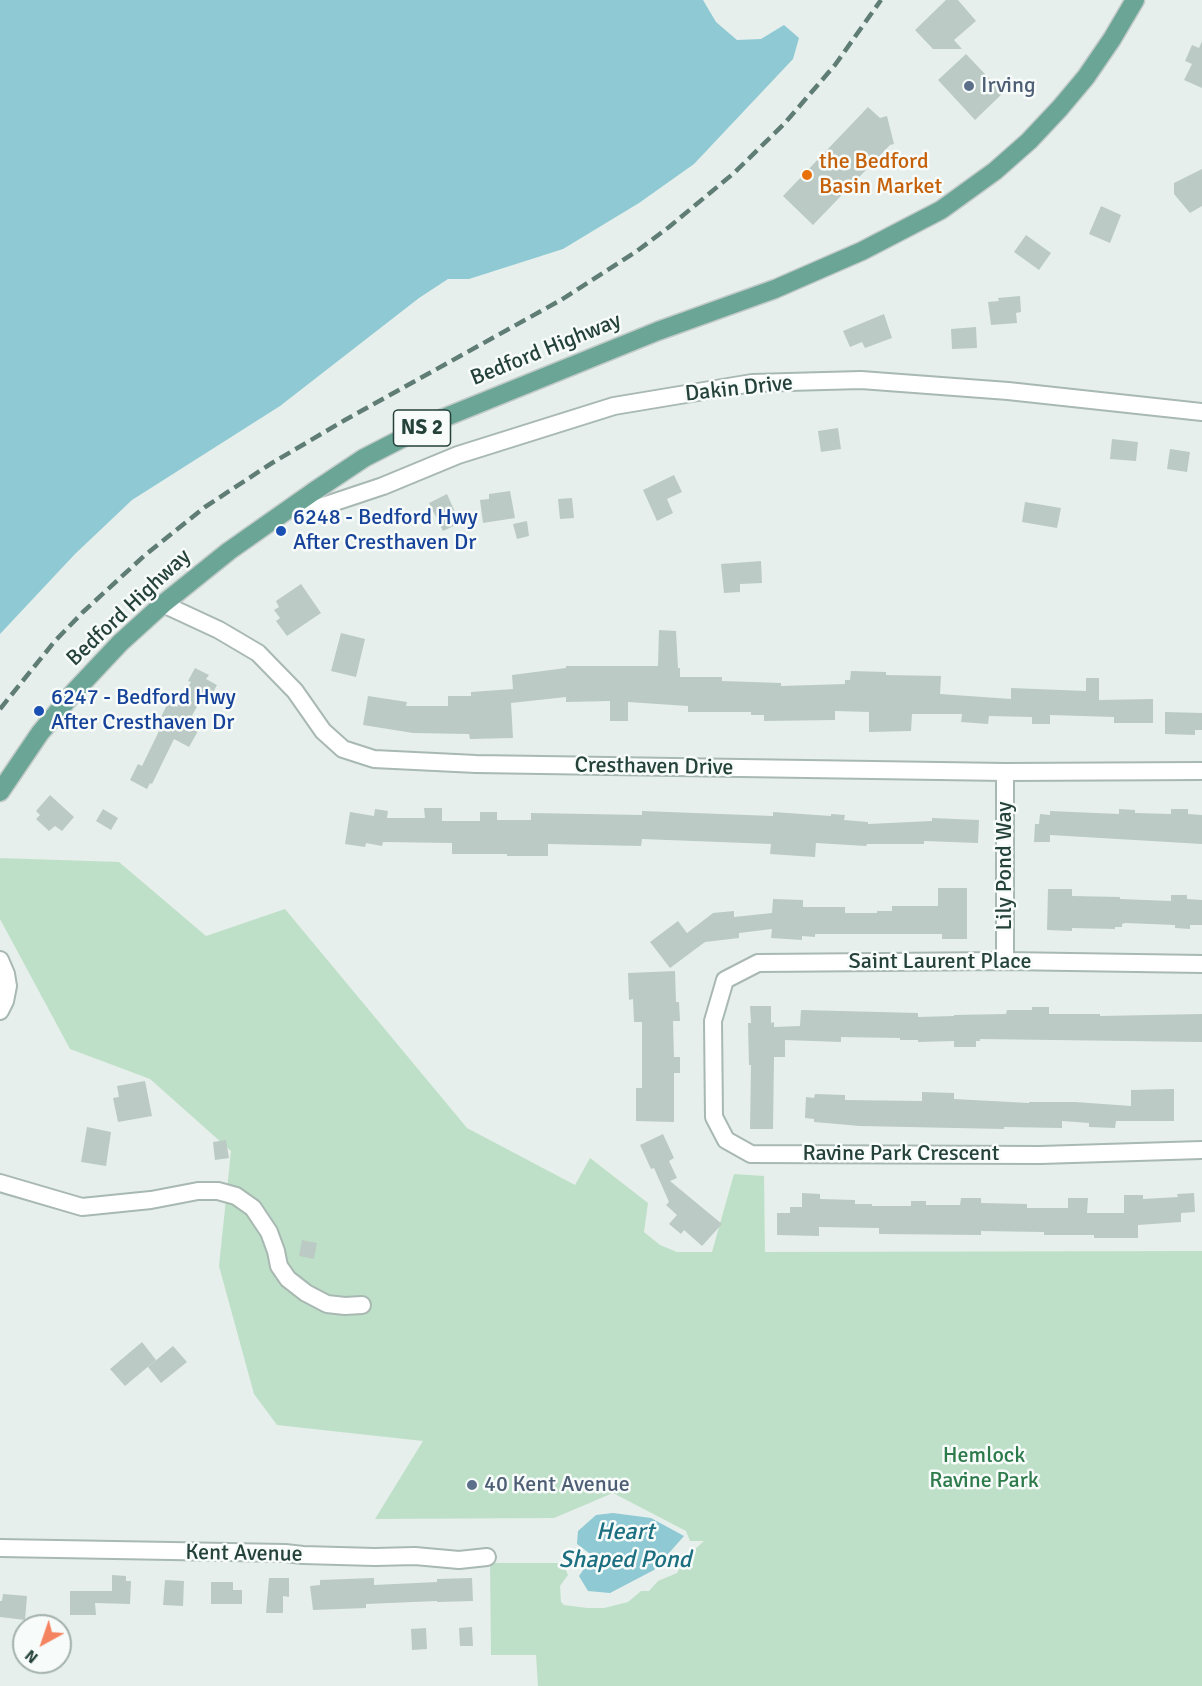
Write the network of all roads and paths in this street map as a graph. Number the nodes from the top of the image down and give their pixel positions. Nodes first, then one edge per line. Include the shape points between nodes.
1 (1135, 0) edge
2 (1202, 412) edge
3 (292, 507) junction
4 (163, 604) junction
5 (1202, 771) edge
6 (1005, 772) junction
7 (0, 792) edge
8 (0, 960) edge
9 (1005, 961) junction
10 (1202, 964) edge
11 (0, 1011) edge
12 (713, 1021) joint
13 (1202, 1150) edge
14 (0, 1183) edge
15 (363, 1305) dead end
16 (0, 1548) edge
17 (487, 1557) dead end

1 - 3 main road, Bedford Highway / NS 2 via 1086,77 1060,108 995,171 941,210 862,251 775,289 436,421 364,458
2 - 3 street, Dakin Drive via 861,380 752,383 615,406 458,455 314,508
3 - 4 main road, Bedford Highway / NS 2
4 - 6 street, Cresthaven Drive via 258,653 295,691 323,731 343,749 374,759
4 - 7 main road, Bedford Highway / NS 2 via 74,692
5 - 6 street, Cresthaven Drive
6 - 9 street, Lily Pond Way
8 - 11 street via 8,986
9 - 10 street, Saint Laurent Place
9 - 12 street, Saint Laurent Place via 758,963 725,980
12 - 13 street, Ravine Park Crescent via 714,1117 726,1140 751,1154 1040,1155
14 - 15 street via 82,1207 198,1191 236,1196 253,1208 269,1232 279,1266 288,1279 327,1304
16 - 17 street, Kent Avenue via 422,1556 459,1560

